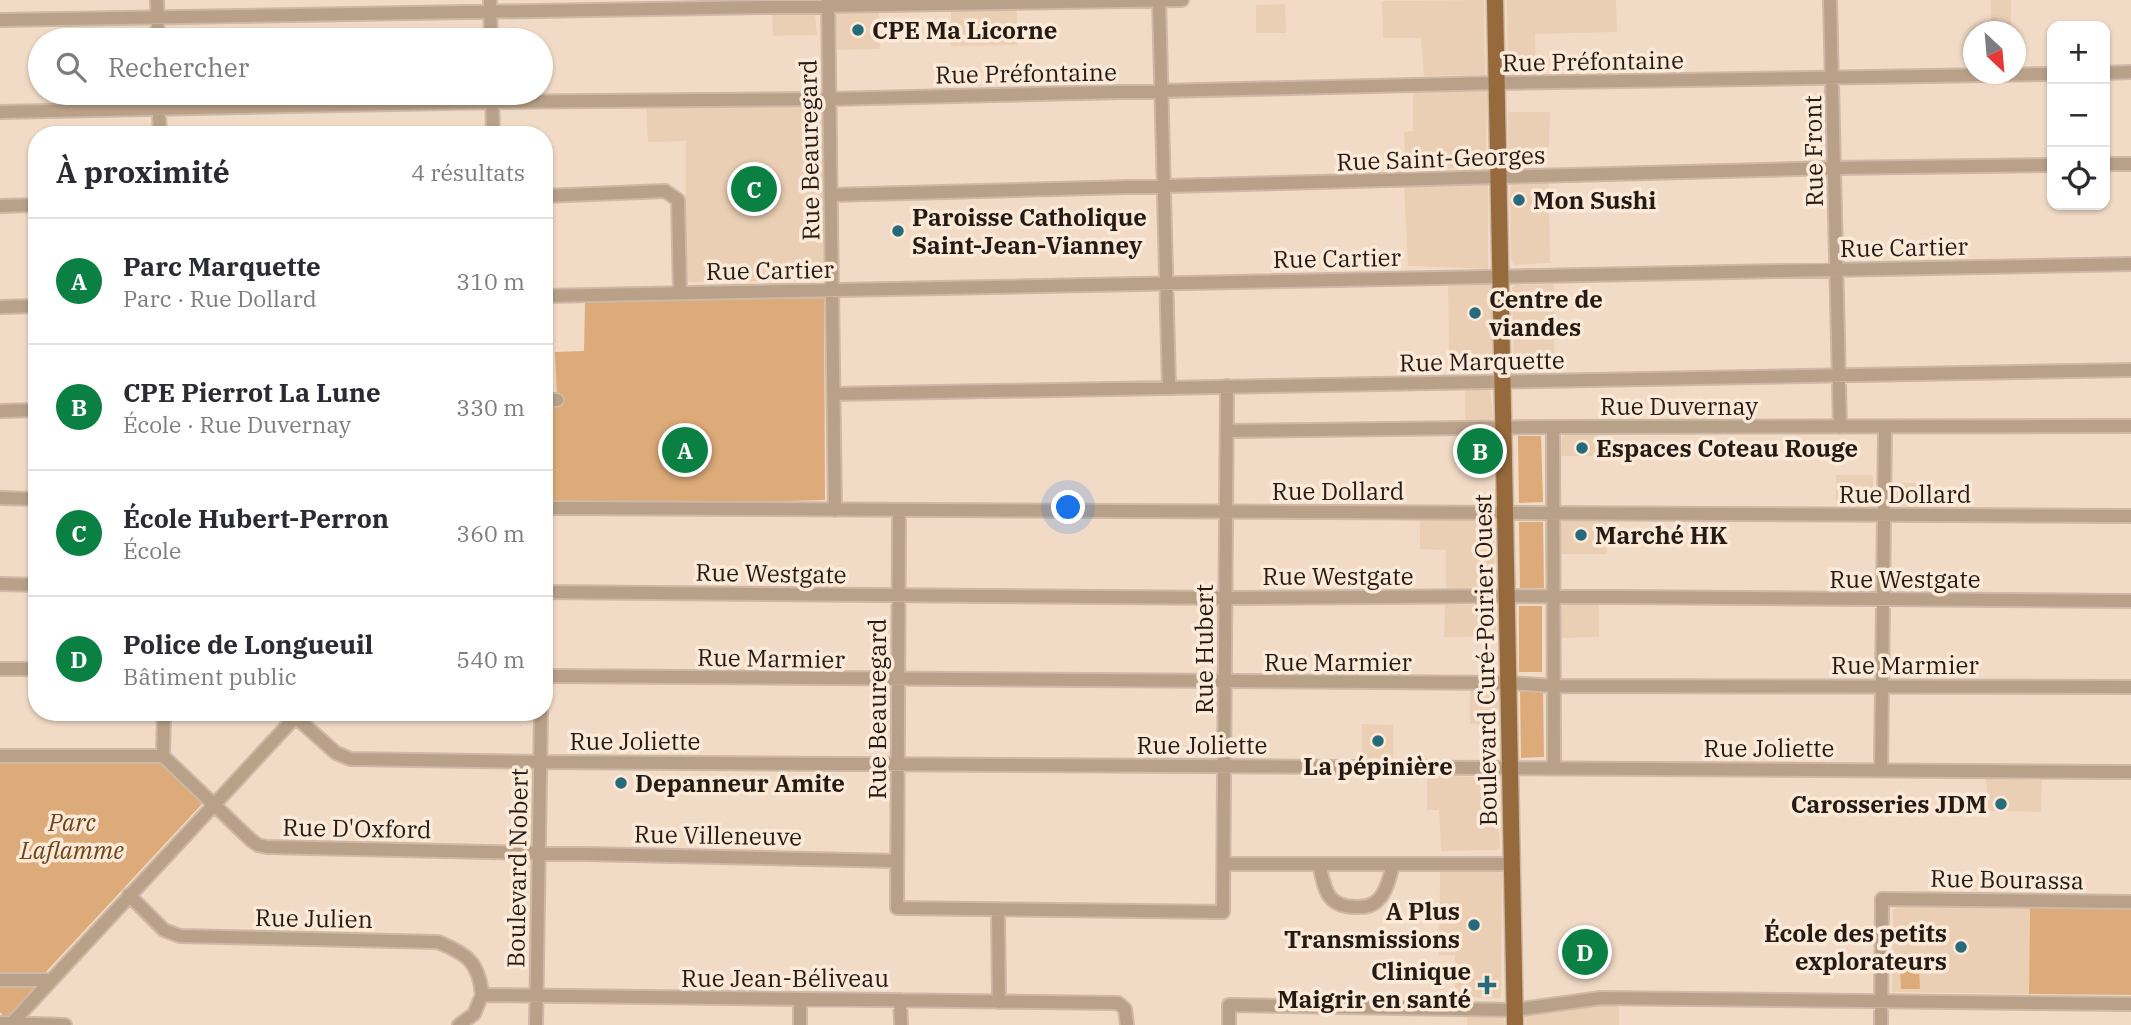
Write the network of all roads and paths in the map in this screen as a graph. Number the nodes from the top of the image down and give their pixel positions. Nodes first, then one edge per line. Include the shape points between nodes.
1 (157, 0) edge
2 (1159, 0) edge
3 (1182, 0) edge
4 (1495, 0) edge
5 (1830, 0) edge
6 (828, 3) edge
7 (490, 6) edge
8 (157, 17) junction
9 (0, 20) edge
10 (157, 28) edge
11 (491, 28) edge
12 (2131, 72) edge
13 (2110, 73) edge
14 (2047, 74) edge
15 (1832, 78) junction
16 (1496, 83) junction
17 (1161, 91) junction
18 (553, 97) edge
19 (829, 99) junction
20 (159, 105) edge
21 (270, 105) edge
22 (492, 105) edge
23 (159, 109) junction
24 (0, 112) edge
25 (160, 126) edge
26 (493, 126) edge
27 (2110, 164) edge
28 (2131, 164) edge
29 (2047, 165) edge
30 (1834, 168) junction
31 (1498, 177) junction
32 (1163, 187) junction
33 (831, 195) junction
34 (553, 196) edge
35 (28, 205) edge
36 (0, 206) edge
37 (2131, 264) edge
38 (1836, 270) junction
39 (1500, 276) junction
40 (1166, 283) junction
41 (832, 290) junction
42 (680, 292) junction
43 (553, 296) edge
44 (28, 306) edge
45 (0, 307) edge
46 (2131, 370) edge
47 (1839, 376) junction
48 (1503, 382) junction
49 (1227, 386) junction
50 (1169, 387) junction
51 (834, 394) junction
52 (28, 410) edge
53 (0, 411) edge
54 (2131, 426) edge
55 (1553, 427) junction
56 (1885, 427) junction
57 (1503, 428) junction
58 (1840, 428) junction
59 (1227, 431) junction
60 (0, 498) edge
61 (28, 499) edge
62 (553, 508) edge
63 (835, 510) junction
64 (899, 510) junction
65 (1226, 512) junction
66 (1505, 513) junction
67 (1554, 513) junction
68 (1884, 515) junction
69 (2131, 516) edge
70 (0, 584) edge
71 (28, 585) edge
72 (553, 592) edge
73 (899, 595) junction
74 (1507, 596) junction
75 (1554, 597) junction
76 (1226, 598) junction
77 (1882, 600) junction
78 (2131, 601) edge
79 (0, 669) edge
80 (28, 670) edge
81 (553, 676) edge
82 (898, 680) junction
83 (1225, 682) junction
84 (1508, 683) junction
85 (1882, 685) junction
86 (1554, 686) junction
87 (2131, 687) edge
88 (164, 721) edge
89 (289, 721) edge
90 (302, 721) edge
91 (541, 721) edge
92 (0, 755) edge
93 (163, 756) junction
94 (540, 762) junction
95 (898, 764) junction
96 (1224, 766) junction
97 (1510, 768) junction
98 (1555, 768) junction
99 (1881, 770) junction
100 (2131, 772) edge
101 (213, 805) junction
102 (538, 851) junction
103 (897, 860) junction
104 (1224, 864) junction
105 (1319, 864) junction
106 (1393, 864) junction
107 (1512, 864) junction
108 (129, 895) junction
109 (2131, 902) edge
110 (998, 909) junction
111 (51, 980) junction
112 (0, 981) edge
113 (482, 995) junction
114 (536, 996) junction
115 (800, 1000) junction
116 (900, 1000) junction
117 (999, 1002) junction
118 (1882, 1002) junction
119 (2131, 1004) edge
120 (0, 1012) edge
121 (1514, 1017) edge
122 (7, 1024) edge
123 (65, 1025) edge
124 (459, 1025) edge
125 (536, 1025) edge
126 (800, 1025) edge
127 (901, 1025) edge
128 (1127, 1025) edge
129 (1229, 1025) edge
130 (1881, 1025) edge

1 - 8 street
2 - 3 street
2 - 6 street
2 - 17 street
4 - 16 main road, Boulevard Curé-Poirier Ouest
5 - 15 street, Rue Front
6 - 7 street
6 - 19 street, Rue Beauregard
7 - 8 street
7 - 11 street
8 - 9 street
8 - 10 street
12 - 13 street
14 - 15 street, Rue Préfontaine
15 - 16 street, Rue Préfontaine
15 - 30 street, Rue Front
16 - 17 street, Rue Préfontaine
16 - 31 main road, Boulevard Curé-Poirier Ouest
17 - 19 street, Rue Préfontaine
17 - 32 street
18 - 19 street, Rue Préfontaine
19 - 33 street, Rue Beauregard
20 - 23 street
21 - 23 street, Rue Préfontaine
22 - 26 street
23 - 24 street, Rue Préfontaine
23 - 25 street
27 - 28 street
29 - 30 street, Rue Saint-Georges
30 - 31 street, Rue Saint-Georges
30 - 38 street, Rue Front
31 - 32 street, Rue Saint-Georges
31 - 39 main road, Boulevard Curé-Poirier Ouest
32 - 33 street, Rue Saint-Georges
32 - 40 street
33 - 41 street, Rue Beauregard
34 - 42 street via 665,191 678,200
35 - 36 street
37 - 38 street, Rue Cartier
38 - 39 street, Rue Cartier
38 - 47 street, Rue Front
39 - 40 street, Rue Cartier
39 - 48 main road, Boulevard Curé-Poirier Ouest
40 - 41 street, Rue Cartier
40 - 50 street
41 - 42 street, Rue Cartier
41 - 51 street, Rue Beauregard
42 - 43 street, Rue Cartier
44 - 45 street
46 - 47 street, Rue Marquette
47 - 48 street, Rue Marquette
47 - 58 street, Rue Front
48 - 49 street, Rue Marquette
48 - 57 main road, Boulevard Curé-Poirier Ouest
49 - 50 street, Rue Marquette
49 - 59 street, Rue Hubert
50 - 51 street, Rue Marquette
51 - 63 street, Rue Beauregard
52 - 53 street
54 - 56 street, Rue Duvernay
55 - 57 street, Rue Duvernay
55 - 58 street, Rue Duvernay
55 - 67 street
56 - 58 street, Rue Duvernay
56 - 68 street
57 - 59 street, Rue Duvernay
57 - 66 main road, Boulevard Curé-Poirier Ouest
59 - 65 street, Rue Hubert
60 - 61 street
62 - 63 street, Rue Dollard
63 - 64 street, Rue Dollard
64 - 65 street, Rue Dollard
64 - 73 street, Rue Beauregard
65 - 66 street, Rue Dollard
65 - 76 street, Rue Hubert
66 - 67 street, Rue Dollard
66 - 74 main road, Boulevard Curé-Poirier Ouest
67 - 68 street, Rue Dollard
67 - 75 street
68 - 69 street, Rue Dollard
68 - 77 street
70 - 71 street
72 - 73 street, Rue Westgate
73 - 76 street, Rue Westgate
73 - 82 street, Rue Beauregard
74 - 75 street, Rue Westgate
74 - 76 street, Rue Westgate
74 - 84 main road, Boulevard Curé-Poirier Ouest
75 - 77 street, Rue Westgate
75 - 86 street
76 - 83 street, Rue Hubert
77 - 78 street, Rue Westgate
77 - 85 street
79 - 80 street
81 - 82 street, Rue Marmier
82 - 83 street, Rue Marmier
82 - 95 street, Rue Beauregard
83 - 84 street, Rue Marmier
83 - 96 street, Rue Hubert
84 - 86 street, Rue Marmier
84 - 97 main road, Boulevard Curé-Poirier Ouest
85 - 86 street, Rue Marmier
85 - 87 street, Rue Marmier
85 - 99 street
86 - 98 street
88 - 93 street
89 - 101 street
90 - 94 street, Rue Joliette via 336,753 351,759
91 - 94 street, Boulevard Nobert
92 - 93 street
93 - 101 street, Rue D'Oxford
94 - 95 street, Rue Joliette
94 - 102 street, Boulevard Nobert
95 - 96 street, Rue Joliette
95 - 103 street, Rue Beauregard
96 - 97 street, Rue Joliette
96 - 104 street, Rue Hubert
97 - 98 street, Rue Joliette
97 - 107 main road, Boulevard Curé-Poirier Ouest
98 - 99 street, Rue Joliette
99 - 100 street, Rue Joliette
101 - 102 street, Rue D'Oxford via 251,840 267,847
101 - 108 street
102 - 103 street, Rue Villeneuve
102 - 114 street, Boulevard Nobert
103 - 110 street, Rue Beauregard via 897,908
104 - 105 street
104 - 110 street, Rue Hubert via 1223,912
105 - 106 street
105 - 106 street via 1330,899 1354,908 1378,900
106 - 107 street
107 - 121 main road, Boulevard Curé-Poirier Ouest
108 - 111 street
108 - 113 street, Rue Julien via 164,930 180,936 439,942 463,953 475,966
109 - 118 street, Rue Bourassa via 1882,899
110 - 117 street
111 - 112 street
111 - 122 street
113 - 114 street, Rue Jean-Béliveau
113 - 124 street via 474,1014
114 - 115 street, Rue Jean-Béliveau
114 - 125 street, Boulevard Nobert
115 - 116 street, Rue Jean-Béliveau
115 - 126 street
116 - 117 street, Rue Jean-Béliveau
116 - 127 street
117 - 128 street, Rue Jean-Béliveau via 1118,1003 1125,1009
118 - 119 street
118 - 121 street via 1601,998
118 - 130 street
120 - 122 street
121 - 129 street via 1229,1005
122 - 123 street

